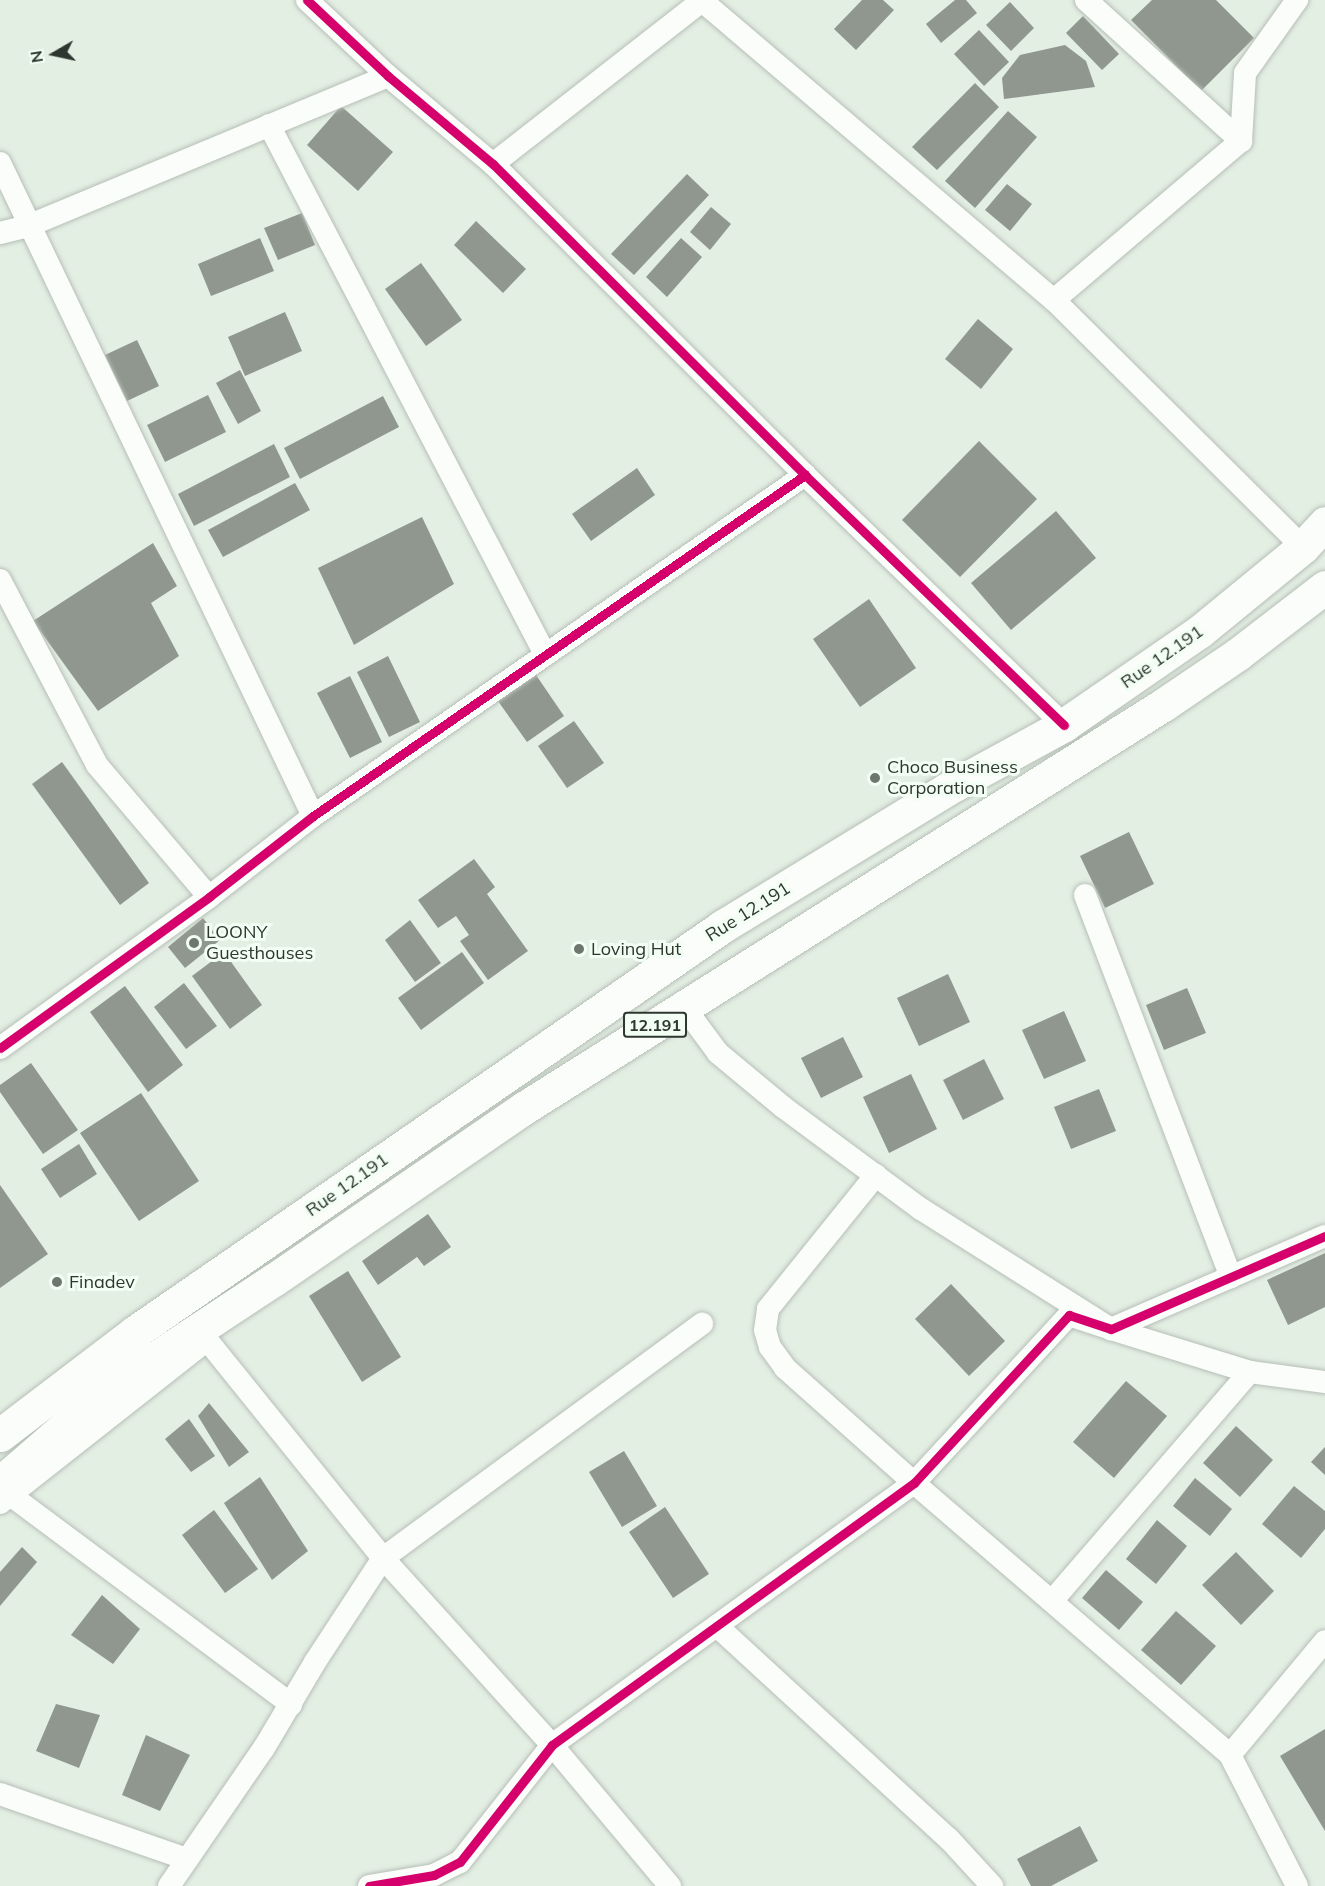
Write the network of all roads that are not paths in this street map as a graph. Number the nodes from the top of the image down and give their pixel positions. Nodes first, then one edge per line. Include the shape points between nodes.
1 (307, 0) edge
2 (702, 0) edge
3 (1086, 0) edge
4 (1297, 0) edge
5 (388, 76) junction
6 (269, 125) junction
7 (1241, 141) junction
8 (0, 163) edge
9 (493, 164) junction
10 (28, 226) junction
11 (0, 232) edge
12 (1054, 300) junction
13 (805, 476) junction
14 (1325, 523) edge
15 (1302, 547) junction
16 (0, 580) edge
17 (1325, 587) edge
18 (545, 654) junction
19 (1064, 725) junction
20 (313, 816) junction
21 (1085, 895) dead end
22 (209, 897) junction
23 (684, 1007) junction
24 (0, 1048) edge
25 (876, 1175) junction
26 (1325, 1236) edge
27 (1231, 1277) junction
28 (275, 1279) junction
29 (702, 1324) dead end
30 (1111, 1329) junction
31 (207, 1340) junction
32 (1250, 1372) junction
33 (1325, 1382) edge
34 (0, 1435) edge
35 (914, 1483) junction
36 (3, 1493) edge
37 (383, 1558) junction
38 (1052, 1601) junction
39 (717, 1626) junction
40 (1325, 1641) edge
41 (291, 1704) junction
42 (552, 1745) junction
43 (1230, 1755) junction
44 (0, 1794) edge
45 (187, 1859) junction
46 (169, 1886) edge
47 (369, 1886) edge
48 (670, 1886) edge
49 (992, 1886) edge
50 (1297, 1886) edge

1 - 5 street
2 - 9 street
2 - 12 street
3 - 7 street
4 - 7 street via 1245,73
5 - 6 street
5 - 9 street
6 - 10 street
6 - 18 street
7 - 12 street
8 - 10 street
9 - 13 street
10 - 11 street
10 - 20 street
12 - 15 street
13 - 18 street
13 - 19 street
14 - 15 main road, Rue 12.191
15 - 19 main road, Rue 12.191 via 1199,632
16 - 22 street via 98,765
17 - 23 main road, Rue 12.191 / 12.191 via 1238,654 1154,711
18 - 20 street
19 - 34 main road, Rue 12.191 via 956,784 723,926 135,1332
20 - 22 street
21 - 27 street
22 - 24 street
23 - 25 street via 718,1053 783,1107
23 - 28 main road, Rue 12.191 / 12.191 via 524,1107
25 - 30 street via 921,1209
25 - 35 street via 768,1309 765,1330 770,1347 785,1368
26 - 27 street
27 - 30 street
28 - 31 street
28 - 36 main road, Rue 12.191 / 12.191 via 152,1360 82,1412
29 - 37 street
30 - 32 street
30 - 35 street via 1069,1315
31 - 36 street
31 - 37 street
32 - 33 street
32 - 38 street
35 - 38 street
35 - 39 street
36 - 41 street
37 - 41 street
37 - 42 street
38 - 43 street
39 - 42 street
39 - 49 street via 949,1839
40 - 43 street
41 - 45 street
42 - 47 street via 460,1862 434,1875
42 - 48 street
43 - 50 street
44 - 45 street
45 - 46 street

